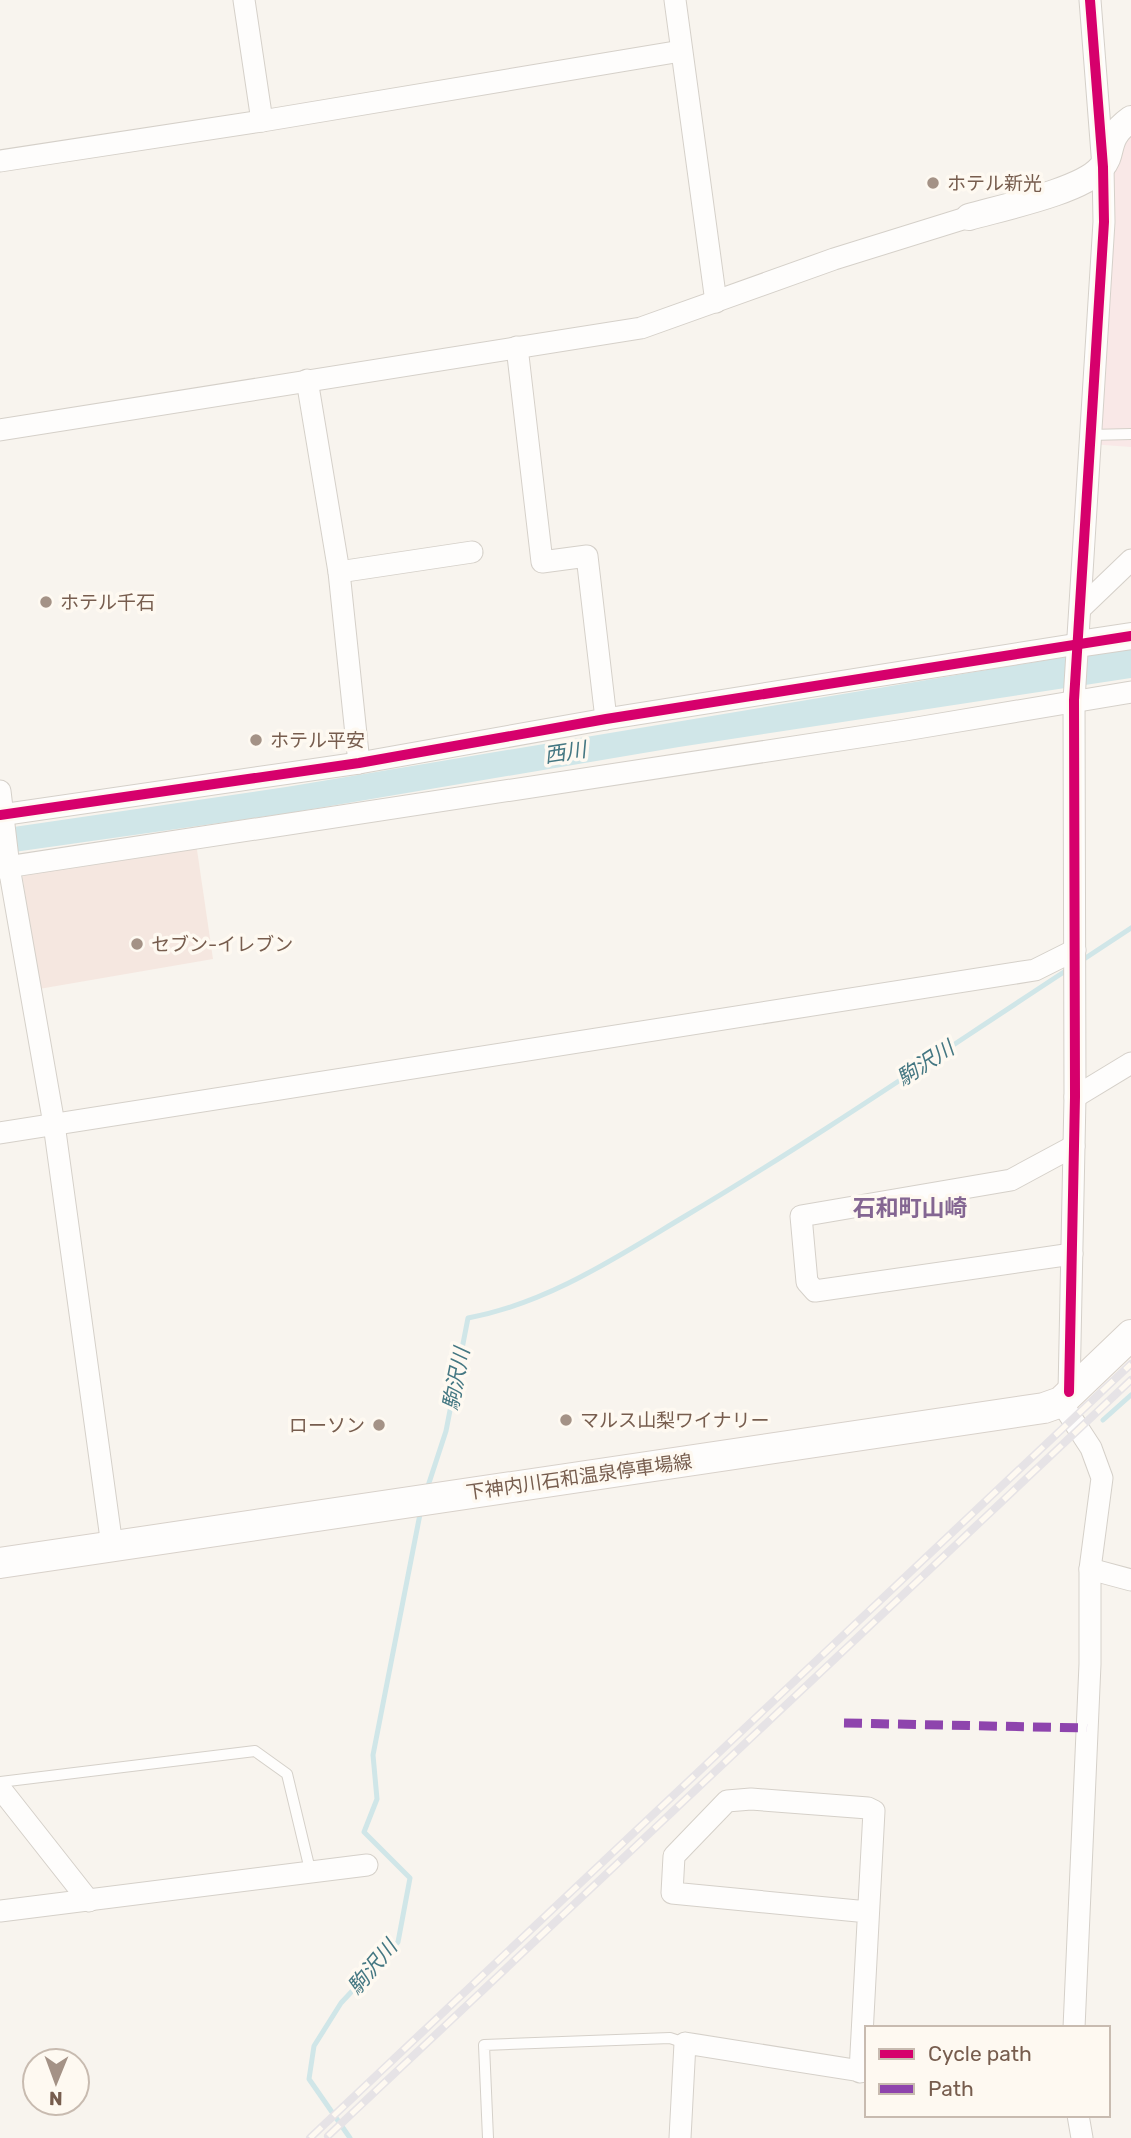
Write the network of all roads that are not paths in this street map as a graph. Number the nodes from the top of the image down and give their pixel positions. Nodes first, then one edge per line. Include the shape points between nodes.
1 (244, 0) edge
2 (675, 0) edge
3 (1090, 0) edge
4 (681, 51) junction
5 (1131, 118) edge
6 (262, 121) junction
7 (0, 161) edge
8 (1103, 167) junction
9 (969, 217) joint
10 (716, 302) junction
11 (517, 347) junction
12 (307, 380) junction
13 (0, 430) edge
14 (1131, 434) edge
15 (1090, 435) junction
16 (472, 552) dead end
17 (1131, 559) edge
18 (339, 572) junction
19 (1082, 608) junction
20 (1131, 636) edge
21 (1078, 649) junction
22 (1131, 691) edge
23 (1075, 694) junction
24 (606, 719) junction
25 (359, 763) junction
26 (0, 791) edge
27 (3, 817) edge
28 (5, 864) edge
29 (1075, 951) junction
30 (1131, 1063) edge
31 (1075, 1097) junction
32 (54, 1124) junction
33 (0, 1133) edge
34 (1074, 1146) junction
35 (1072, 1254) junction
36 (1131, 1335) edge
37 (1065, 1397) junction
38 (112, 1546) junction
39 (0, 1563) edge
40 (1090, 1569) junction
41 (1131, 1580) edge
42 (0, 1782) edge
43 (0, 1788) edge
44 (367, 1864) dead end
45 (311, 1874) junction
46 (89, 1901) junction
47 (0, 1911) edge
48 (868, 1912) junction
49 (865, 2026) edge
50 (1074, 2026) edge
51 (865, 2032) edge
52 (685, 2043) junction
53 (864, 2072) edge
54 (1078, 2117) edge
55 (488, 2138) edge
56 (680, 2138) edge
57 (1082, 2138) edge

1 - 6 street
2 - 4 street
3 - 8 street
4 - 6 street
4 - 10 street
5 - 8 street via 1112,135
6 - 7 street
8 - 9 street via 1085,181
8 - 15 street via 1104,222
9 - 10 street
10 - 11 street via 641,328
11 - 12 street
11 - 24 street via 542,562 587,556
12 - 13 street
12 - 18 street
14 - 15 lane
15 - 19 street
16 - 18 street
17 - 19 street
18 - 25 street
19 - 21 street
20 - 21 street
21 - 23 street
21 - 24 street
22 - 23 street
23 - 28 street via 905,730
23 - 29 street
24 - 25 street
25 - 27 street
26 - 27 street
27 - 28 street
28 - 32 street
29 - 31 street
29 - 32 street via 1034,970
30 - 31 street
31 - 34 street
32 - 33 street
32 - 38 street
34 - 35 street
34 - 35 street via 1011,1180 801,1216 807,1283 815,1290
35 - 37 street
36 - 37 main road, 下神内川石和温泉停車場線
37 - 38 main road, 下神内川石和温泉停車場線 via 1044,1408
37 - 40 street via 1102,1478
38 - 39 main road, 下神内川石和温泉停車場線
40 - 41 street
40 - 50 street
42 - 45 lane via 255,1751 288,1774
43 - 46 street
44 - 45 street
45 - 46 street
46 - 47 street
48 - 48 street via 873,1811 868,1808 727,1801 674,1856 672,1893
48 - 49 street
51 - 53 street
52 - 53 street
52 - 55 lane via 670,2038 484,2045
52 - 56 street
54 - 57 street

